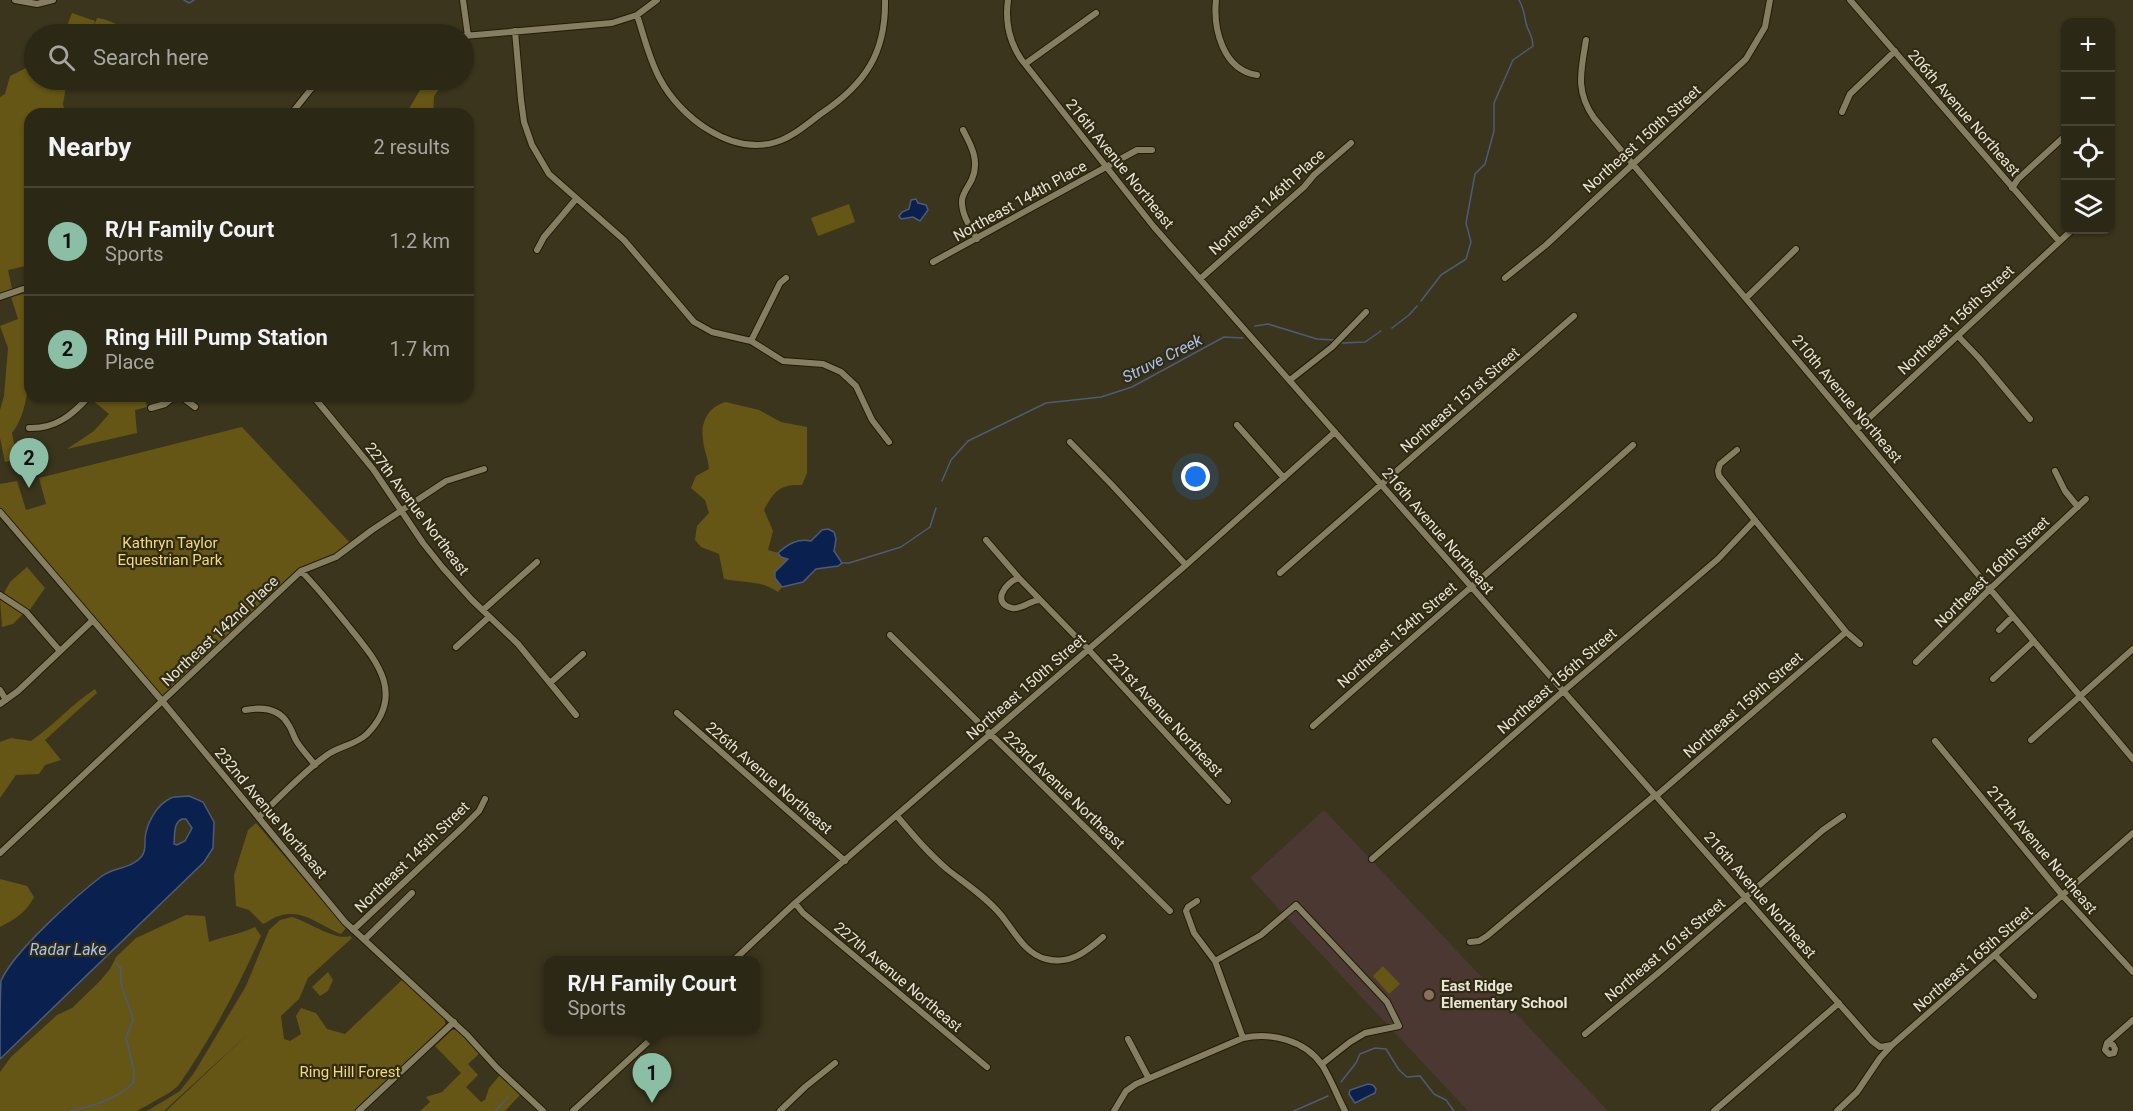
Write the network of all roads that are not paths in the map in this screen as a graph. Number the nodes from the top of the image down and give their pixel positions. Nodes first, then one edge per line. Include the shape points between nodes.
1 (15, 0) edge
2 (53, 0) edge
3 (463, 0) edge
4 (657, 0) edge
5 (885, 0) edge
6 (1008, 0) edge
7 (1216, 0) edge
8 (1770, 0) edge
9 (1850, 0) edge
10 (1096, 13) dead end
11 (637, 15) junction
12 (465, 24) edge
13 (515, 31) junction
14 (474, 35) edge
15 (1586, 40) dead end
16 (1895, 51) junction
17 (1025, 64) junction
18 (1257, 75) dead end
19 (310, 90) edge
20 (296, 108) edge
21 (1842, 112) dead end
22 (963, 130) dead end
23 (2061, 140) edge
24 (1351, 143) dead end
25 (1152, 150) dead end
26 (1633, 162) junction
27 (1106, 167) junction
28 (2012, 188) junction
29 (576, 199) junction
30 (2067, 234) edge
31 (976, 239) junction
32 (2059, 241) junction
33 (1796, 249) dead end
34 (537, 250) dead end
35 (933, 262) dead end
36 (786, 278) dead end
37 (1505, 278) dead end
38 (1200, 279) junction
39 (24, 290) edge
40 (0, 297) edge
41 (1746, 298) junction
42 (1366, 312) dead end
43 (1574, 316) dead end
44 (1958, 336) junction
45 (751, 341) junction
46 (1290, 380) junction
47 (84, 402) edge
48 (168, 402) edge
49 (188, 402) edge
50 (319, 402) edge
51 (195, 407) dead end
52 (151, 408) dead end
53 (2030, 418) dead end
54 (1237, 425) dead end
55 (29, 428) dead end
56 (1857, 429) junction
57 (1335, 432) junction
58 (889, 442) dead end
59 (1070, 442) dead end
60 (1633, 445) dead end
61 (1737, 450) dead end
62 (484, 469) dead end
63 (2055, 471) dead end
64 (1284, 478) junction
65 (1381, 484) junction
66 (2086, 499) dead end
67 (2078, 507) junction
68 (400, 510) junction
69 (0, 512) edge
70 (1755, 520) junction
71 (986, 540) dead end
72 (537, 562) dead end
73 (1186, 565) junction
74 (301, 571) junction
75 (1280, 573) dead end
76 (1019, 578) junction
77 (1472, 587) junction
78 (1990, 589) junction
79 (0, 595) edge
80 (1040, 600) junction
81 (483, 610) junction
82 (489, 617) junction
83 (2012, 617) junction
84 (92, 621) junction
85 (1999, 630) dead end
86 (1845, 632) junction
87 (890, 635) dead end
88 (2034, 641) junction
89 (1860, 644) dead end
90 (456, 647) dead end
91 (1087, 648) junction
92 (2133, 649) edge
93 (60, 651) junction
94 (583, 654) dead end
95 (1916, 662) dead end
96 (1993, 679) dead end
97 (550, 682) junction
98 (0, 690) edge
99 (1564, 691) junction
100 (2080, 697) junction
101 (3, 702) edge
102 (163, 702) junction
103 (245, 710) dead end
104 (677, 713) dead end
105 (576, 714) dead end
106 (1313, 726) dead end
107 (990, 735) junction
108 (2031, 740) dead end
109 (1935, 741) dead end
110 (2133, 759) edge
111 (315, 765) junction
112 (1656, 795) junction
113 (485, 799) dead end
114 (1228, 801) dead end
115 (897, 816) junction
116 (1843, 816) dead end
117 (259, 817) junction
118 (2133, 833) edge
119 (0, 853) edge
120 (1372, 859) dead end
121 (845, 861) junction
122 (412, 893) dead end
123 (2063, 896) junction
124 (1746, 897) junction
125 (1197, 901) dead end
126 (795, 903) junction
127 (1170, 912) dead end
128 (353, 930) junction
129 (1103, 937) dead end
130 (364, 940) junction
131 (1470, 942) dead end
132 (1995, 955) junction
133 (738, 956) edge
134 (1215, 961) junction
135 (2133, 972) edge
136 (2034, 996) dead end
137 (1839, 1003) junction
138 (2133, 1020) edge
139 (454, 1022) junction
140 (656, 1034) edge
141 (1586, 1034) dead end
142 (1243, 1038) junction
143 (1128, 1039) dead end
144 (2107, 1043) dead end
145 (1892, 1045) junction
146 (835, 1063) dead end
147 (1322, 1064) junction
148 (987, 1067) dead end
149 (1148, 1077) junction
150 (359, 1111) edge
151 (543, 1111) edge
152 (573, 1111) edge
153 (780, 1111) edge
154 (1114, 1111) edge
155 (1345, 1111) edge
156 (1714, 1111) edge
157 (1837, 1111) edge

1 - 2 street via 36,4
3 - 12 street
4 - 11 street
5 - 11 street via 883,33 876,55 847,96 783,140 758,145 735,142 702,124 673,98 654,66
6 - 17 street, 216th Avenue Northeast via 1009,34
7 - 18 street via 1214,15 1224,50 1239,69
8 - 26 street, Northeast 150th Street via 1765,27 1746,59
9 - 16 street, 206th Avenue Northeast
10 - 17 street
11 - 13 street via 612,23
13 - 14 street
13 - 29 street via 524,122 532,145 549,174
15 - 26 street, 210th Avenue Northeast via 1581,88 1586,107
16 - 21 street via 1850,94
16 - 28 street, 206th Avenue Northeast
17 - 27 street, 216th Avenue Northeast
19 - 20 street
22 - 31 street via 975,155 976,167 962,197 963,210
23 - 28 street
24 - 38 street, Northeast 146th Place
25 - 27 street, Northeast 144th Place via 1137,150
26 - 37 street, Northeast 150th Street via 1546,245
26 - 41 street, 210th Avenue Northeast
27 - 31 street, Northeast 144th Place
27 - 38 street, 216th Avenue Northeast
28 - 32 street, 206th Avenue Northeast
29 - 34 street
29 - 45 street via 624,240 694,322 712,332
30 - 32 street, Northeast 156th Street
31 - 35 street, Northeast 144th Place
32 - 44 street, Northeast 156th Street
33 - 41 street
36 - 45 street
38 - 46 street, 216th Avenue Northeast
39 - 40 street
41 - 56 street, 210th Avenue Northeast
42 - 46 street via 1332,347
43 - 65 street, Northeast 151st Street
44 - 53 street
44 - 56 street, Northeast 156th Street
45 - 58 street via 783,361 812,362 848,376
46 - 57 street, 216th Avenue Northeast
47 - 55 street via 57,424
48 - 52 street
49 - 51 street
50 - 68 street, 227th Avenue Northeast via 373,469
54 - 64 street
56 - 78 street, 210th Avenue Northeast
57 - 64 street, Northeast 150th Street
57 - 65 street, 216th Avenue Northeast
59 - 73 street
60 - 77 street, Northeast 154th Street
61 - 70 street via 1720,464 1719,476
62 - 68 street, Northeast 142nd Place via 446,481
63 - 67 street
64 - 73 street, Northeast 150th Street
65 - 75 street, Northeast 151st Street
65 - 77 street, 216th Avenue Northeast
66 - 67 street, Northeast 160th Street
67 - 78 street, Northeast 160th Street
68 - 74 street, Northeast 142nd Place via 336,557
68 - 81 street, 227th Avenue Northeast via 443,568
69 - 84 street, 232nd Avenue Northeast
70 - 86 street
70 - 99 street, Northeast 156th Street via 1718,559
71 - 76 street, 221st Avenue Northeast
72 - 81 street
73 - 91 street, Northeast 150th Street
74 - 102 street, Northeast 142nd Place
74 - 111 street via 373,656 384,681 383,709 375,724 365,736 336,749
76 - 80 street, 221st Avenue Northeast
76 - 80 street via 1004,587 1002,600 1020,608
77 - 99 street, 216th Avenue Northeast
77 - 106 street, Northeast 154th Street
78 - 83 street, 210th Avenue Northeast
78 - 95 street, Northeast 160th Street
79 - 93 street via 26,612
80 - 91 street, 221st Avenue Northeast
81 - 82 street, 227th Avenue Northeast
82 - 90 street
82 - 97 street, 227th Avenue Northeast
83 - 85 street
83 - 88 street, 210th Avenue Northeast
84 - 93 street
84 - 102 street, 232nd Avenue Northeast
86 - 89 street
86 - 112 street, Northeast 159th Street
87 - 107 street, 223rd Avenue Northeast
88 - 96 street
88 - 100 street, 210th Avenue Northeast
91 - 107 street, Northeast 150th Street
91 - 114 street, 221st Avenue Northeast
92 - 100 street
93 - 101 street
94 - 97 street
97 - 105 street, 227th Avenue Northeast
98 - 101 street
99 - 112 street, 216th Avenue Northeast
99 - 120 street, Northeast 156th Street
100 - 108 street
100 - 110 street, 210th Avenue Northeast
102 - 117 street, 232nd Avenue Northeast
102 - 119 street, Northeast 142nd Place
103 - 111 street via 268,709 280,715
104 - 121 street, 226th Avenue Northeast
107 - 115 street, Northeast 150th Street
107 - 127 street, 223rd Avenue Northeast
109 - 123 street, 212th Avenue Northeast
111 - 117 street
112 - 124 street, 216th Avenue Northeast
112 - 131 street, Northeast 159th Street via 1487,936
113 - 128 street, Northeast 145th Street via 463,827
115 - 121 street, Northeast 150th Street
115 - 129 street via 940,862 996,910 1035,955 1068,960
116 - 124 street, Northeast 161st Street
117 - 128 street, 232nd Avenue Northeast
118 - 123 street, Northeast 165th Street
121 - 126 street, Northeast 150th Street
122 - 130 street
123 - 132 street, Northeast 165th Street
123 - 135 street, 212th Avenue Northeast
124 - 137 street, 216th Avenue Northeast
124 - 141 street, Northeast 161st Street
125 - 134 street via 1188,907 1188,919
126 - 133 street, Northeast 150th Street
126 - 148 street, 227th Avenue Northeast
128 - 130 street, 232nd Avenue Northeast
130 - 139 street, 232nd Avenue Northeast
132 - 136 street
132 - 145 street, Northeast 165th Street
134 - 142 street
134 - 147 street via 1261,935 1296,905 1387,1002 1399,1026 1365,1033
137 - 145 street, 216th Avenue Northeast via 1877,1045
137 - 156 street
138 - 144 street
139 - 150 street
139 - 151 street, 232nd Avenue Northeast
140 - 152 street
142 - 147 street via 1264,1035 1286,1039
142 - 149 street
143 - 149 street
145 - 157 street, Northeast 165th Street via 1857,1092
146 - 153 street
147 - 155 street
149 - 154 street via 1126,1091

